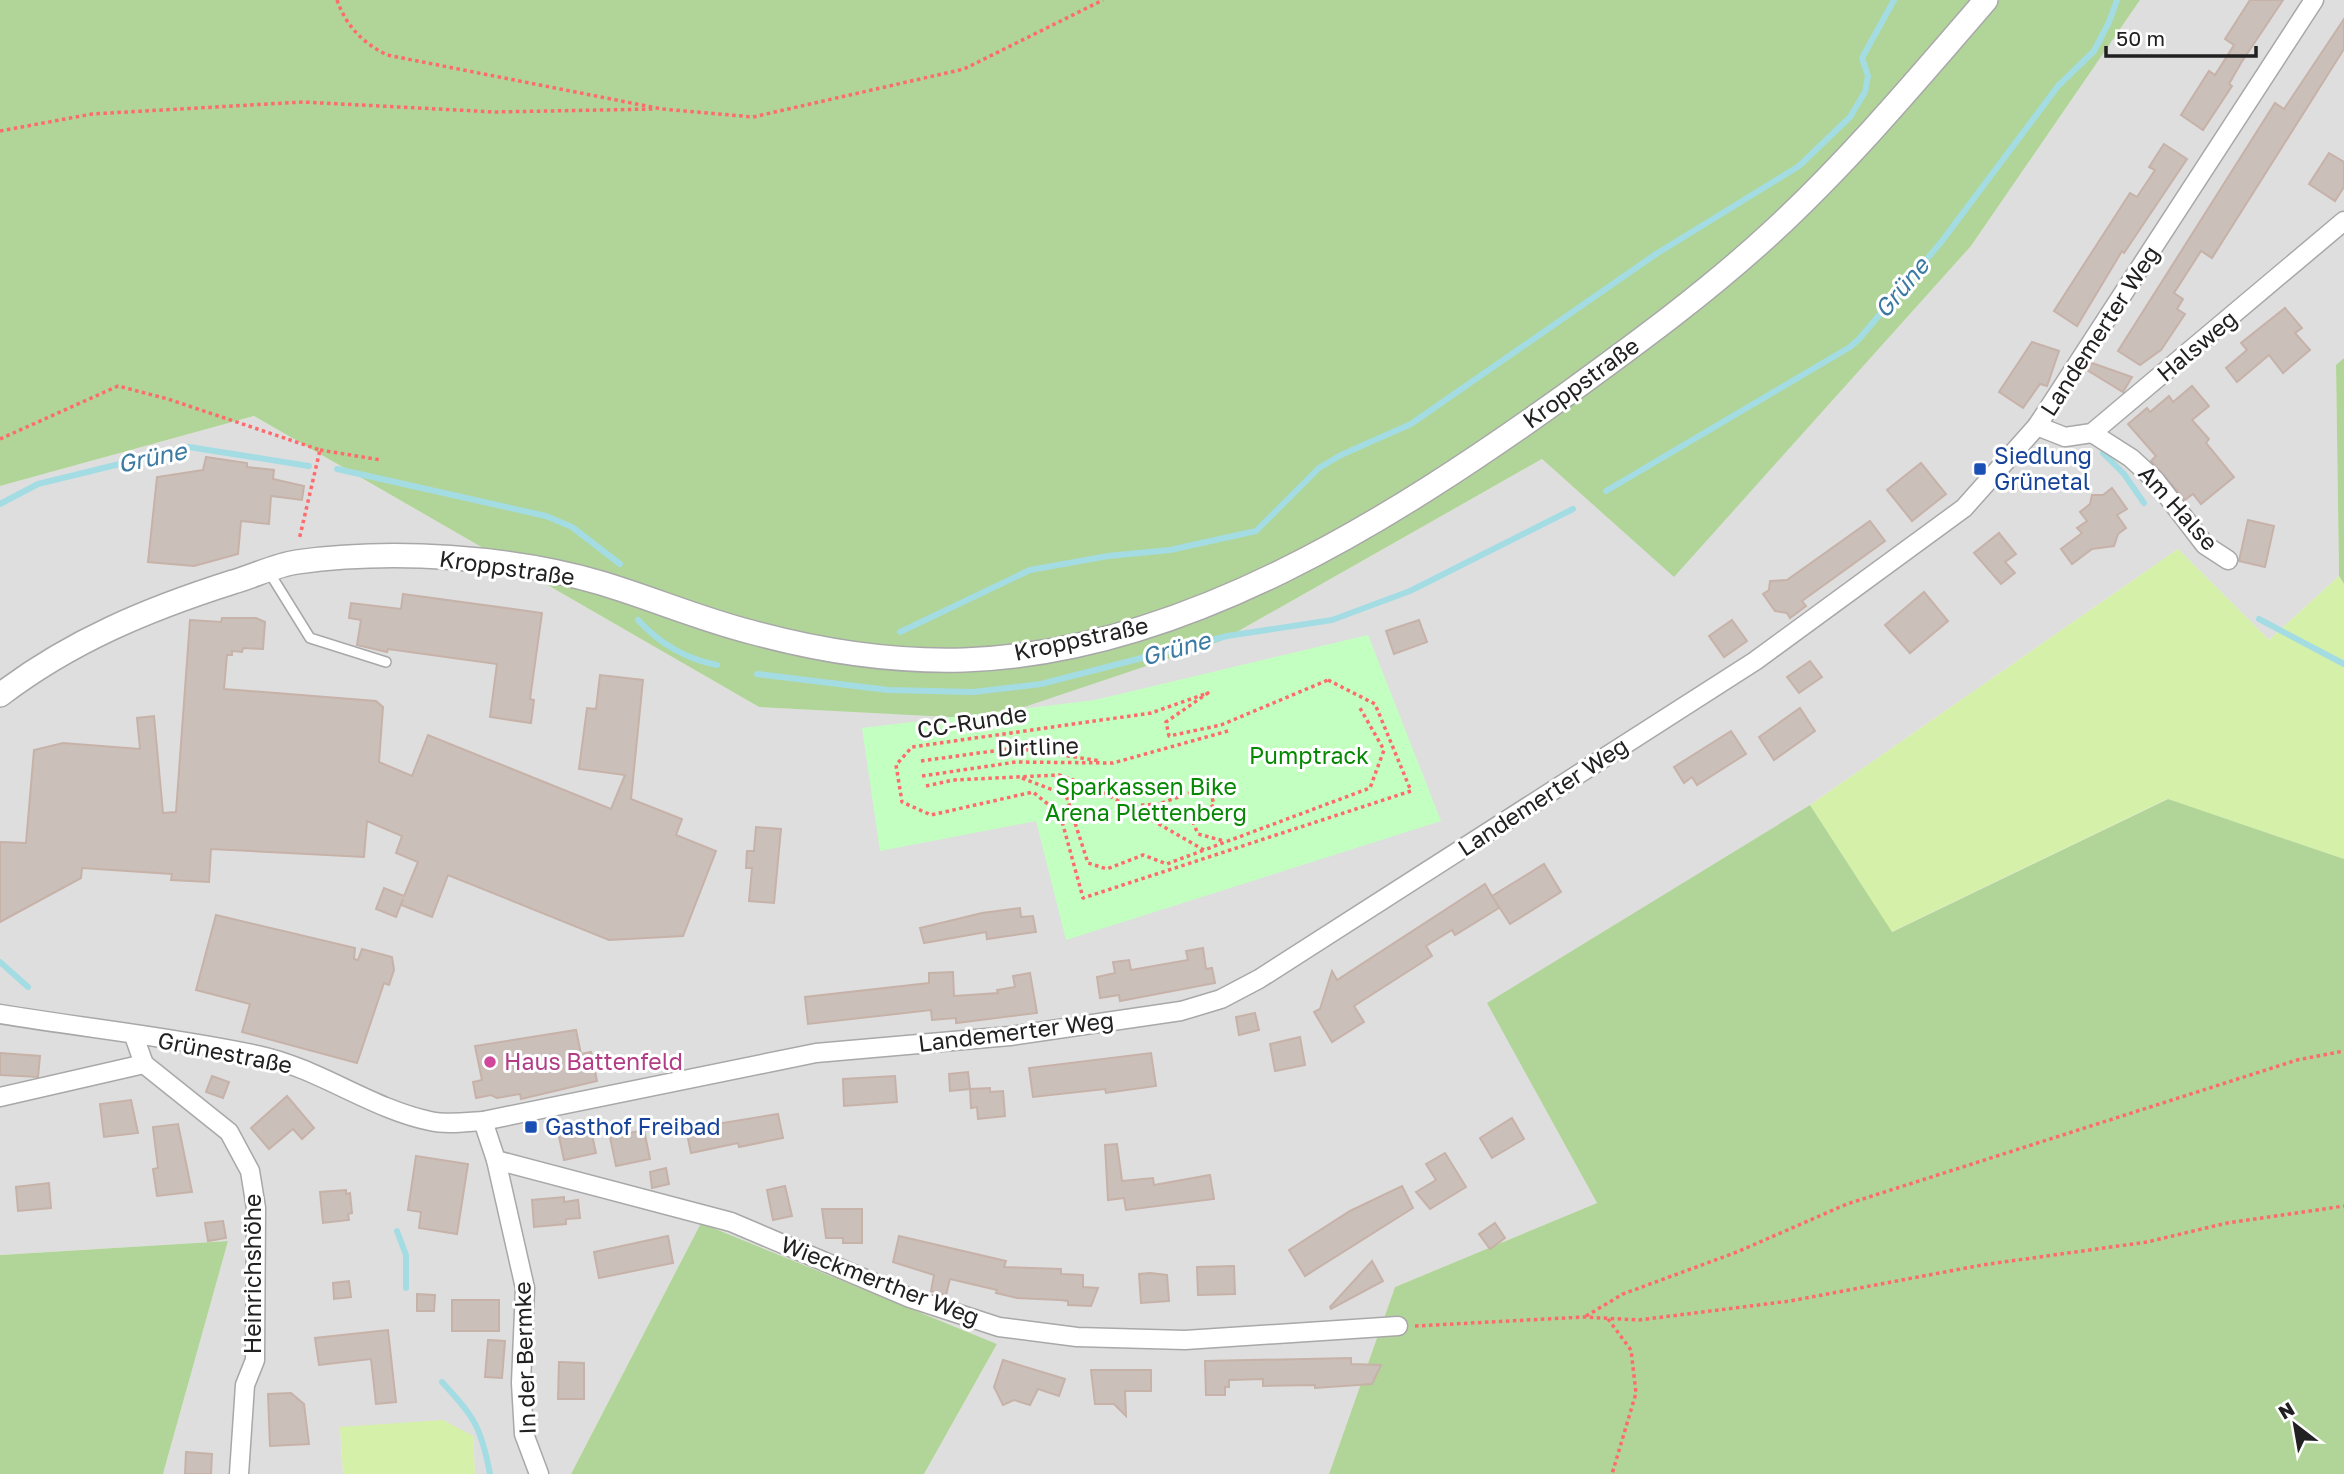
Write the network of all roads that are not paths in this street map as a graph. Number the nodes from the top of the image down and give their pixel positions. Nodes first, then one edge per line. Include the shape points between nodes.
1 (1986, 0) edge
2 (2314, 0) edge
3 (2344, 221) edge
4 (2037, 426) junction
5 (2092, 433) junction
6 (2228, 560) dead end
7 (268, 570) junction
8 (386, 662) dead end
9 (0, 695) edge
10 (0, 1014) edge
11 (134, 1036) junction
12 (144, 1065) junction
13 (0, 1097) edge
14 (483, 1121) junction
15 (496, 1160) junction
16 (1398, 1326) road end
17 (239, 1474) edge
18 (538, 1474) edge

1 - 7 street, Kroppstraße via 1846,159 1771,233 1673,316 1499,442 1374,519 1288,568 1137,630 1051,650 967,660 886,658 752,633 595,581 530,568 459,558 389,557 293,562
2 - 4 street, Landemerter Weg
3 - 5 street, Halsweg
4 - 5 street via 2065,437
4 - 14 street, Landemerter Weg via 1964,508 1755,661 1221,999 1181,1012 1010,1036 816,1052
5 - 6 street, Am Halse via 2132,458 2205,545
7 - 8 lane via 310,638
7 - 9 street, Kroppstraße via 168,602 96,633
10 - 11 street, Grünestraße
11 - 12 street
11 - 14 street, Grünestraße via 258,1055 306,1069 363,1098 432,1122
12 - 13 street
12 - 17 street, Heinrichshöhe via 229,1132 250,1171 256,1208 255,1360 245,1385
14 - 15 street
15 - 16 street, Wieckmerther Weg via 731,1222 910,1298 999,1327 1077,1337 1185,1340
15 - 18 street, In der Bermke via 526,1289 521,1383 524,1434

